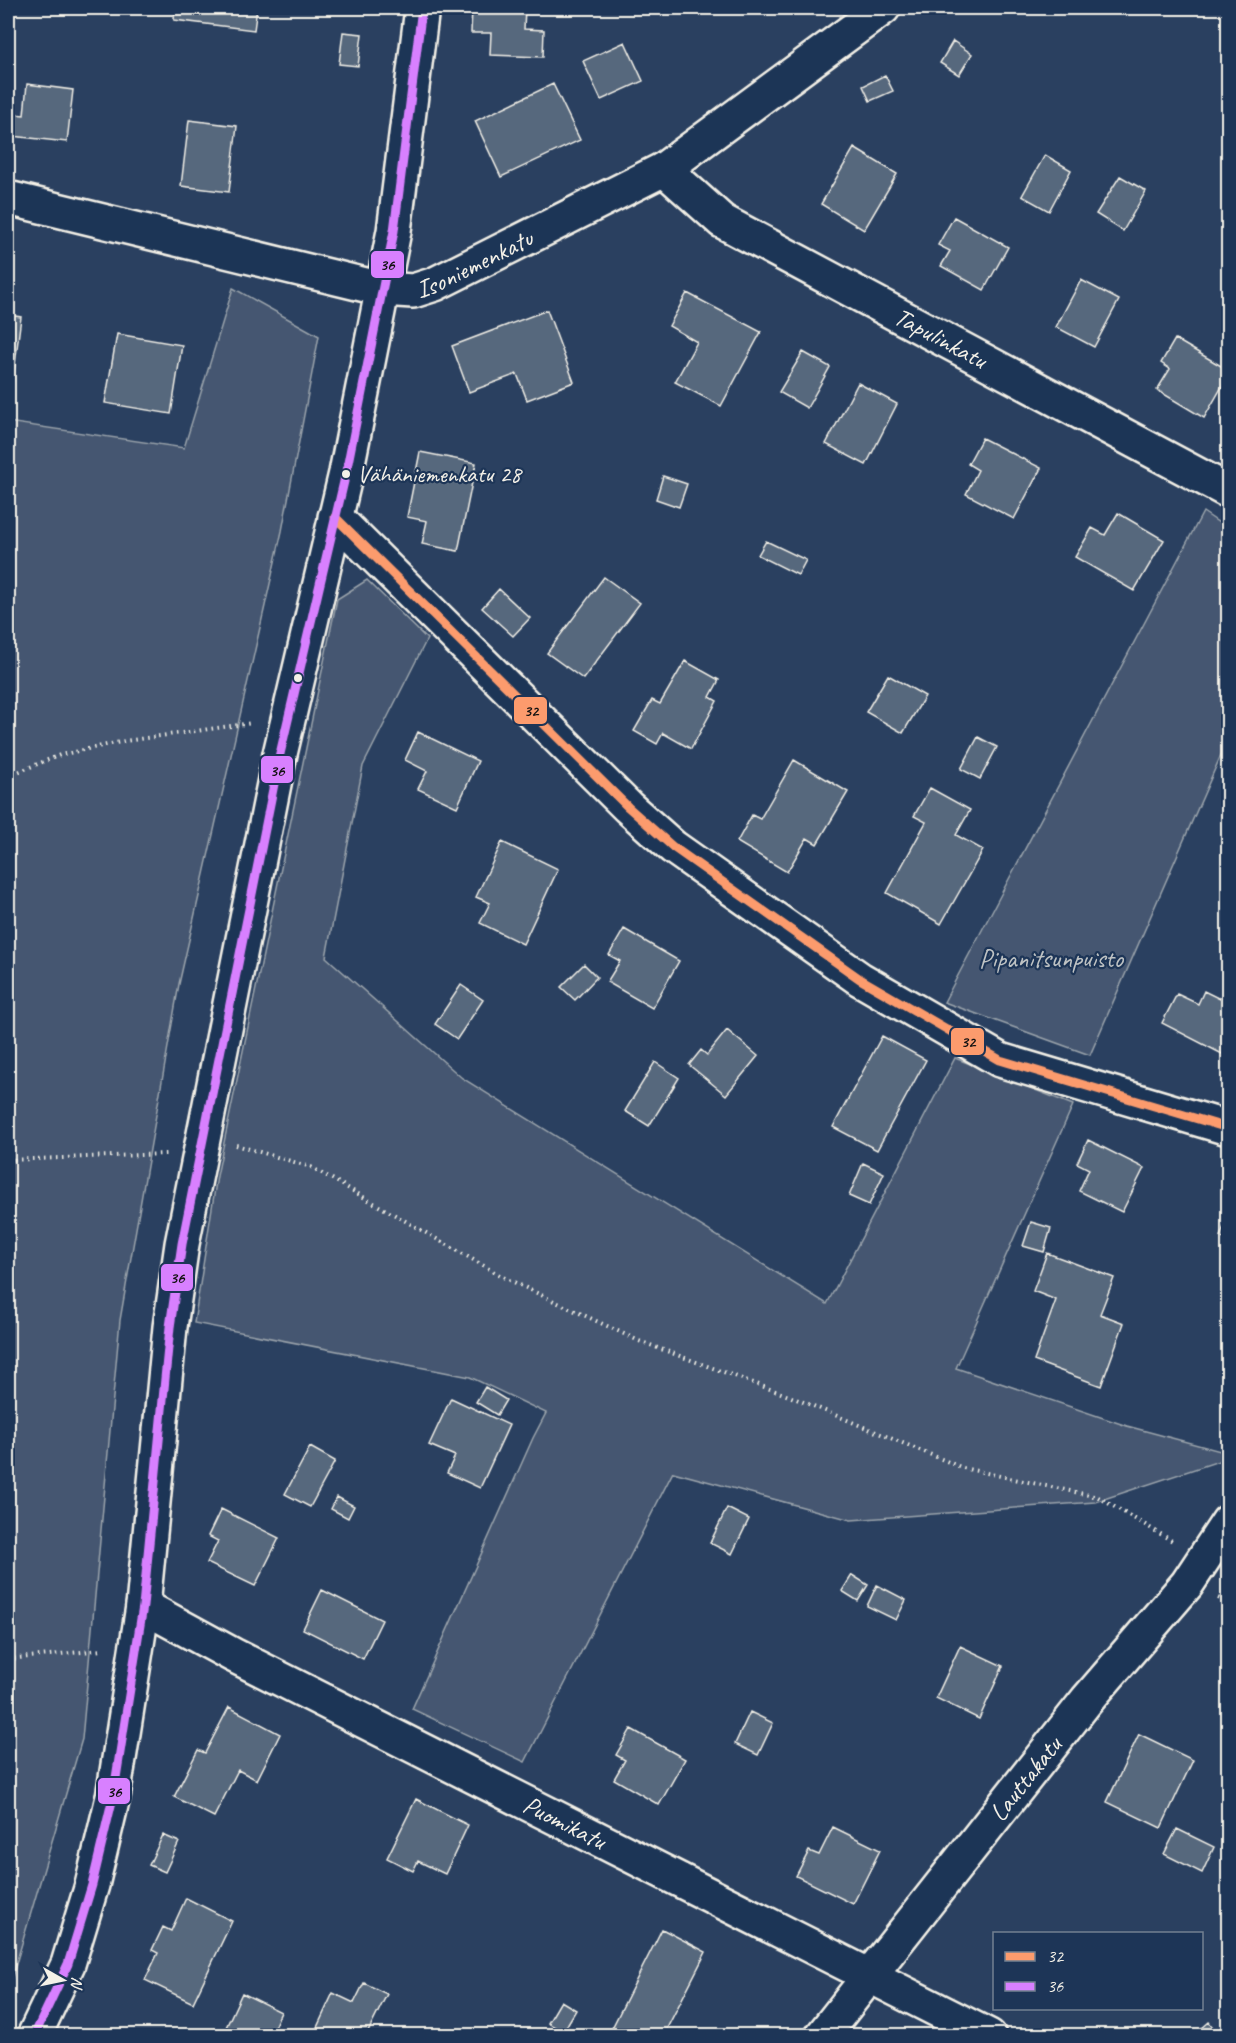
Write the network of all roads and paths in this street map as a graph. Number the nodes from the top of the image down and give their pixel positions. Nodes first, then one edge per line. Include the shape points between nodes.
1 (422, 8) edge
2 (883, 8) edge
3 (664, 169) junction
4 (8, 198) edge
5 (382, 289) junction
6 (1228, 491) edge
7 (335, 518) junction
8 (253, 723) dead end
9 (8, 776) edge
10 (1228, 1128) edge
11 (203, 1136) junction
12 (170, 1154) dead end
13 (8, 1160) edge
14 (1228, 1522) edge
15 (1203, 1560) junction
16 (143, 1606) junction
17 (113, 1649) dead end
18 (8, 1659) edge
19 (871, 1976) junction
20 (34, 2036) edge
21 (822, 2036) edge
22 (989, 2036) edge

1 - 5 street via 394,231
2 - 3 street, Isoniemenkatu
3 - 5 street, Isoniemenkatu via 435,284 413,291
3 - 6 street, Tapulinkatu via 722,221
4 - 5 street, Isoniemenkatu
5 - 7 street
7 - 10 street via 673,847 860,979 1000,1060
7 - 11 street via 280,754
8 - 9 path via 103,745 60,755
11 - 15 path via 311,1167 505,1278 639,1341 789,1396 963,1468 1098,1497
11 - 16 street via 170,1327
12 - 13 path
14 - 15 street, Lauttakatu
15 - 19 street, Lauttakatu via 1087,1700
16 - 19 street, Puomikatu
16 - 20 street via 113,1797 92,1885 68,1964
17 - 18 path
19 - 21 street, Lauttakatu
19 - 22 street, Puomikatu

